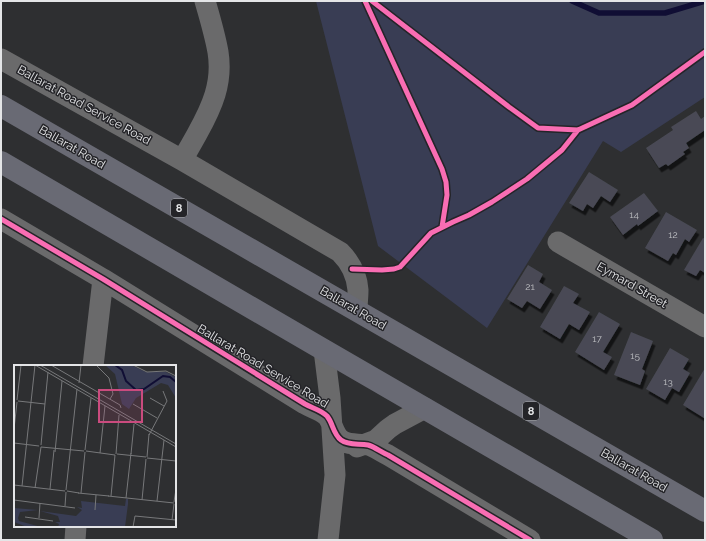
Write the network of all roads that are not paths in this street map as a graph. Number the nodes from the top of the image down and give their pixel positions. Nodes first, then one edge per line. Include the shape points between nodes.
1 (205, 1) edge
2 (1, 59) edge
3 (1, 106) edge
4 (182, 160) junction
5 (1, 162) edge
6 (1, 220) edge
7 (558, 242) dead end
8 (103, 279) junction
9 (357, 310) junction
10 (705, 327) edge
11 (324, 350) junction
12 (94, 365) edge
13 (425, 408) junction
14 (332, 424) junction
15 (364, 445) junction
16 (335, 475) junction
17 (705, 511) edge
18 (76, 527) edge
19 (75, 540) edge
20 (328, 540) edge
21 (530, 540) edge
22 (652, 540) edge

1 - 4 street via 218,52 218,84 204,121
2 - 4 street, Ballarat Road Service Road
3 - 9 highway, Ballarat Road / 8
4 - 9 street, Ballarat Road Service Road via 340,252 352,269 358,290
5 - 11 highway
6 - 8 street, Ballarat Road Service Road
7 - 10 street, Eymard Street
8 - 12 street
8 - 14 street, Ballarat Road Service Road via 305,404 324,413
9 - 17 highway, Ballarat Road / 8
11 - 13 highway
11 - 14 street
13 - 15 street
13 - 22 highway
14 - 15 street, Ballarat Road Service Road via 338,438
14 - 16 street
15 - 16 street via 347,453
15 - 21 street, Ballarat Road Service Road via 394,458
16 - 20 street
18 - 19 street

